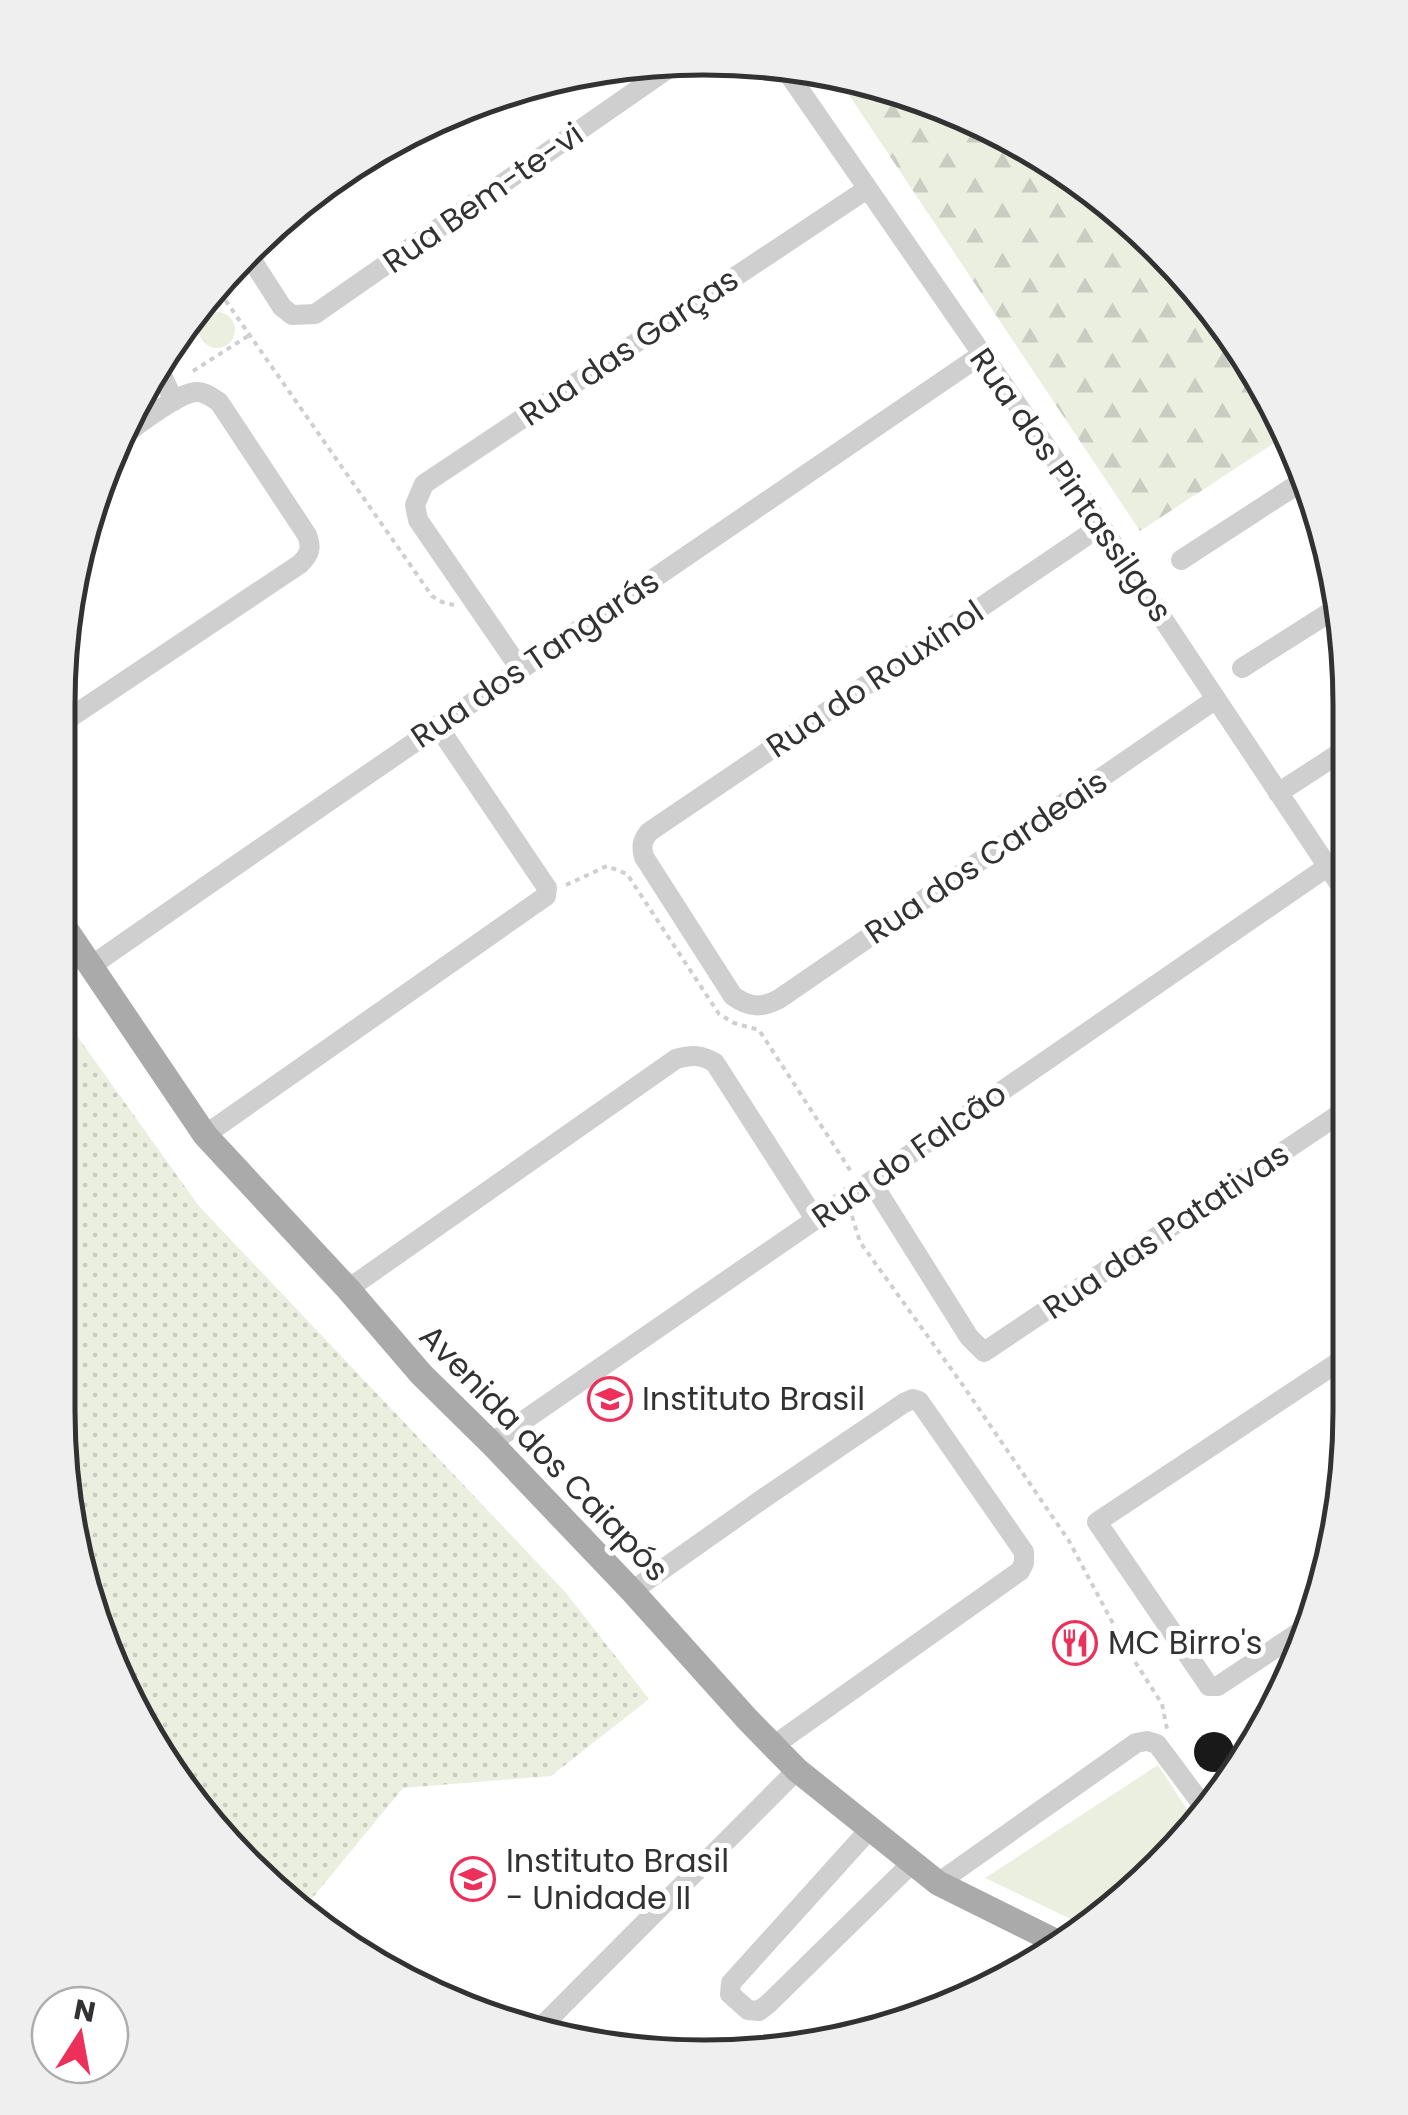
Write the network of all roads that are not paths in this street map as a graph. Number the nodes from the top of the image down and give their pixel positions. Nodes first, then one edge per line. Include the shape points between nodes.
1 (657, 77) edge
2 (794, 81) edge
3 (866, 189) junction
4 (254, 264) edge
5 (981, 355) junction
6 (164, 380) edge
7 (171, 394) junction
8 (145, 417) edge
9 (1294, 486) edge
10 (1101, 526) junction
11 (1180, 560) dead end
12 (1327, 614) edge
13 (1242, 668) dead end
14 (521, 670) junction
15 (1216, 699) junction
16 (75, 715) edge
17 (437, 725) junction
18 (1333, 757) edge
19 (1278, 792) junction
20 (1327, 866) junction
21 (1333, 875) edge
22 (75, 943) edge
23 (91, 966) junction
24 (754, 1006) joint
25 (1333, 1118) edge
26 (205, 1135) junction
27 (860, 1182) junction
28 (816, 1219) junction
29 (348, 1290) junction
30 (1333, 1366) edge
31 (490, 1443) junction
32 (632, 1591) junction
33 (1290, 1638) edge
34 (773, 1746) junction
35 (796, 1770) junction
36 (1199, 1799) edge
37 (869, 1830) junction
38 (912, 1863) junction
39 (938, 1883) junction
40 (1046, 1939) edge
41 (547, 2020) edge

1 - 4 street, Rua Bem-te-vi via 315,314 282,307
2 - 3 street, Rua dos Pintassilgos
3 - 5 street, Rua dos Pintassilgos
3 - 14 street, Rua das Garças via 424,484 415,505 418,520
5 - 10 street, Rua dos Pintassilgos
5 - 14 street, Rua dos Tangarás
6 - 7 street
7 - 8 street
7 - 16 street via 196,392 219,402 308,535 308,556
9 - 11 street
10 - 15 street, Rua dos Pintassilgos
10 - 24 street, Rua do Rouxinol via 643,840 644,857 733,996
12 - 13 street
14 - 17 street, Rua dos Tangarás
15 - 19 street, Rua dos Pintassilgos
15 - 24 street, Rua dos Cardeais via 780,999
17 - 23 street, Rua dos Tangarás
17 - 26 street via 547,888 546,896
18 - 19 street
19 - 20 street, Rua dos Pintassilgos
20 - 21 street, Rua dos Pintassilgos
20 - 27 street, Rua do Falcão
22 - 23 main road, Avenida dos Caiapós
23 - 26 main road, Avenida dos Caiapós
25 - 27 street, Rua das Patativas via 984,1352
26 - 29 main road, Avenida dos Caiapós
27 - 28 street, Rua do Falcão
28 - 29 street via 715,1063 691,1055
28 - 31 street, Rua do Falcão
29 - 31 main road, Avenida dos Caiapós
30 - 33 street via 1097,1522 1213,1688
31 - 32 main road, Avenida dos Caiapós
32 - 34 main road, Avenida dos Caiapós
32 - 34 street via 904,1403 919,1402 1024,1552 1024,1563
34 - 35 main road, Avenida dos Caiapós
35 - 37 main road, Avenida dos Caiapós
35 - 41 street
36 - 39 street via 1158,1744 1136,1743
37 - 38 main road, Avenida dos Caiapós
37 - 38 street via 731,1983 730,1994 748,2010 760,2012
38 - 39 main road, Avenida dos Caiapós
39 - 40 main road, Avenida dos Caiapós

